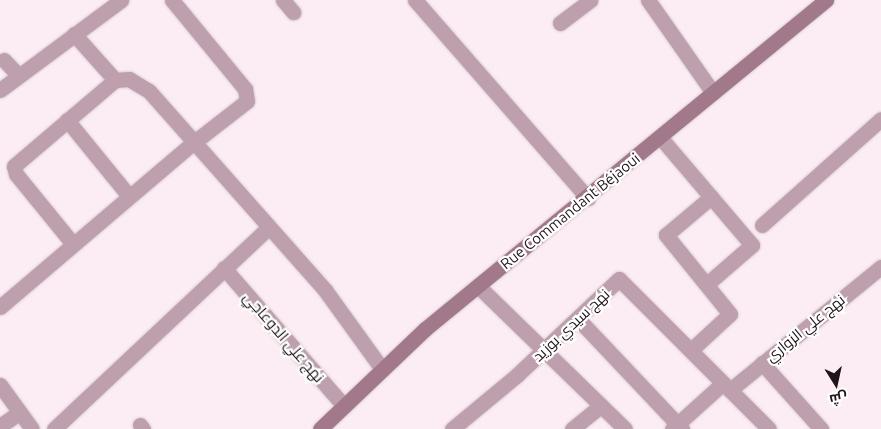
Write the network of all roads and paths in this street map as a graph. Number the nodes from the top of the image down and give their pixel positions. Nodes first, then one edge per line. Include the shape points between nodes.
1 (121, 0) edge
2 (172, 0) edge
3 (415, 0) edge
4 (590, 0) edge
5 (648, 0) edge
6 (826, 0) edge
7 (560, 23) dead end
8 (74, 34) junction
9 (4, 60) dead end
10 (17, 74) junction
11 (115, 80) junction
12 (0, 90) edge
13 (713, 93) junction
14 (881, 119) edge
15 (66, 120) junction
16 (660, 137) junction
17 (193, 142) junction
18 (129, 196) junction
19 (711, 197) junction
20 (588, 198) junction
21 (762, 226) dead end
22 (269, 227) junction
23 (73, 244) junction
24 (881, 267) edge
25 (224, 268) junction
26 (707, 284) junction
27 (478, 286) junction
28 (0, 307) edge
29 (579, 320) junction
30 (543, 350) junction
31 (691, 350) junction
32 (762, 363) junction
33 (382, 369) junction
34 (0, 385) edge
35 (726, 387) junction
36 (344, 406) junction
37 (600, 406) junction
38 (20, 412) junction
39 (0, 426) edge
40 (455, 428) edge
41 (677, 428) edge
42 (32, 429) edge
43 (54, 429) edge
44 (320, 429) edge
45 (572, 429) edge
46 (625, 429) edge
47 (769, 429) edge
48 (821, 429) edge

1 - 8 street
2 - 17 street via 248,97 245,104
3 - 20 street
4 - 7 street
5 - 13 street
6 - 13 street, Rue Commandant Béjaoui
8 - 10 street
8 - 11 street
9 - 10 street
10 - 12 street
11 - 15 street
11 - 17 street via 122,77 138,82
13 - 16 street, Rue Commandant Béjaoui
14 - 21 street
15 - 18 street
15 - 23 street via 14,169
16 - 19 street
16 - 20 street, Rue Commandant Béjaoui
17 - 18 street
17 - 22 street
18 - 23 street
19 - 26 street via 752,245
19 - 26 street via 666,235
20 - 27 street, Rue Commandant Béjaoui
22 - 25 street
22 - 33 street via 324,290
23 - 28 street
24 - 32 street, نهج علي الزواري
25 - 36 street, نهج علي الدوعاجي
25 - 43 street
26 - 31 street via 730,314
27 - 30 street
27 - 33 street, Rue Commandant Béjaoui
29 - 30 street, نهج سيدي بوزيد
29 - 31 street, نهج سيدي بوزيد via 619,279
29 - 41 street
30 - 37 street
30 - 40 street, نهج سيدي بوزيد
31 - 35 street, نهج سيدي بوزيد
32 - 35 street, نهج علي الزواري
32 - 48 street
33 - 36 street, Rue Commandant Béjaoui
34 - 38 street
35 - 41 street, نهج علي الزواري
35 - 47 street, نهج سيدي بوزيد
36 - 44 street, Rue Commandant Béjaoui
37 - 45 street
37 - 46 street
38 - 39 street
38 - 42 street

